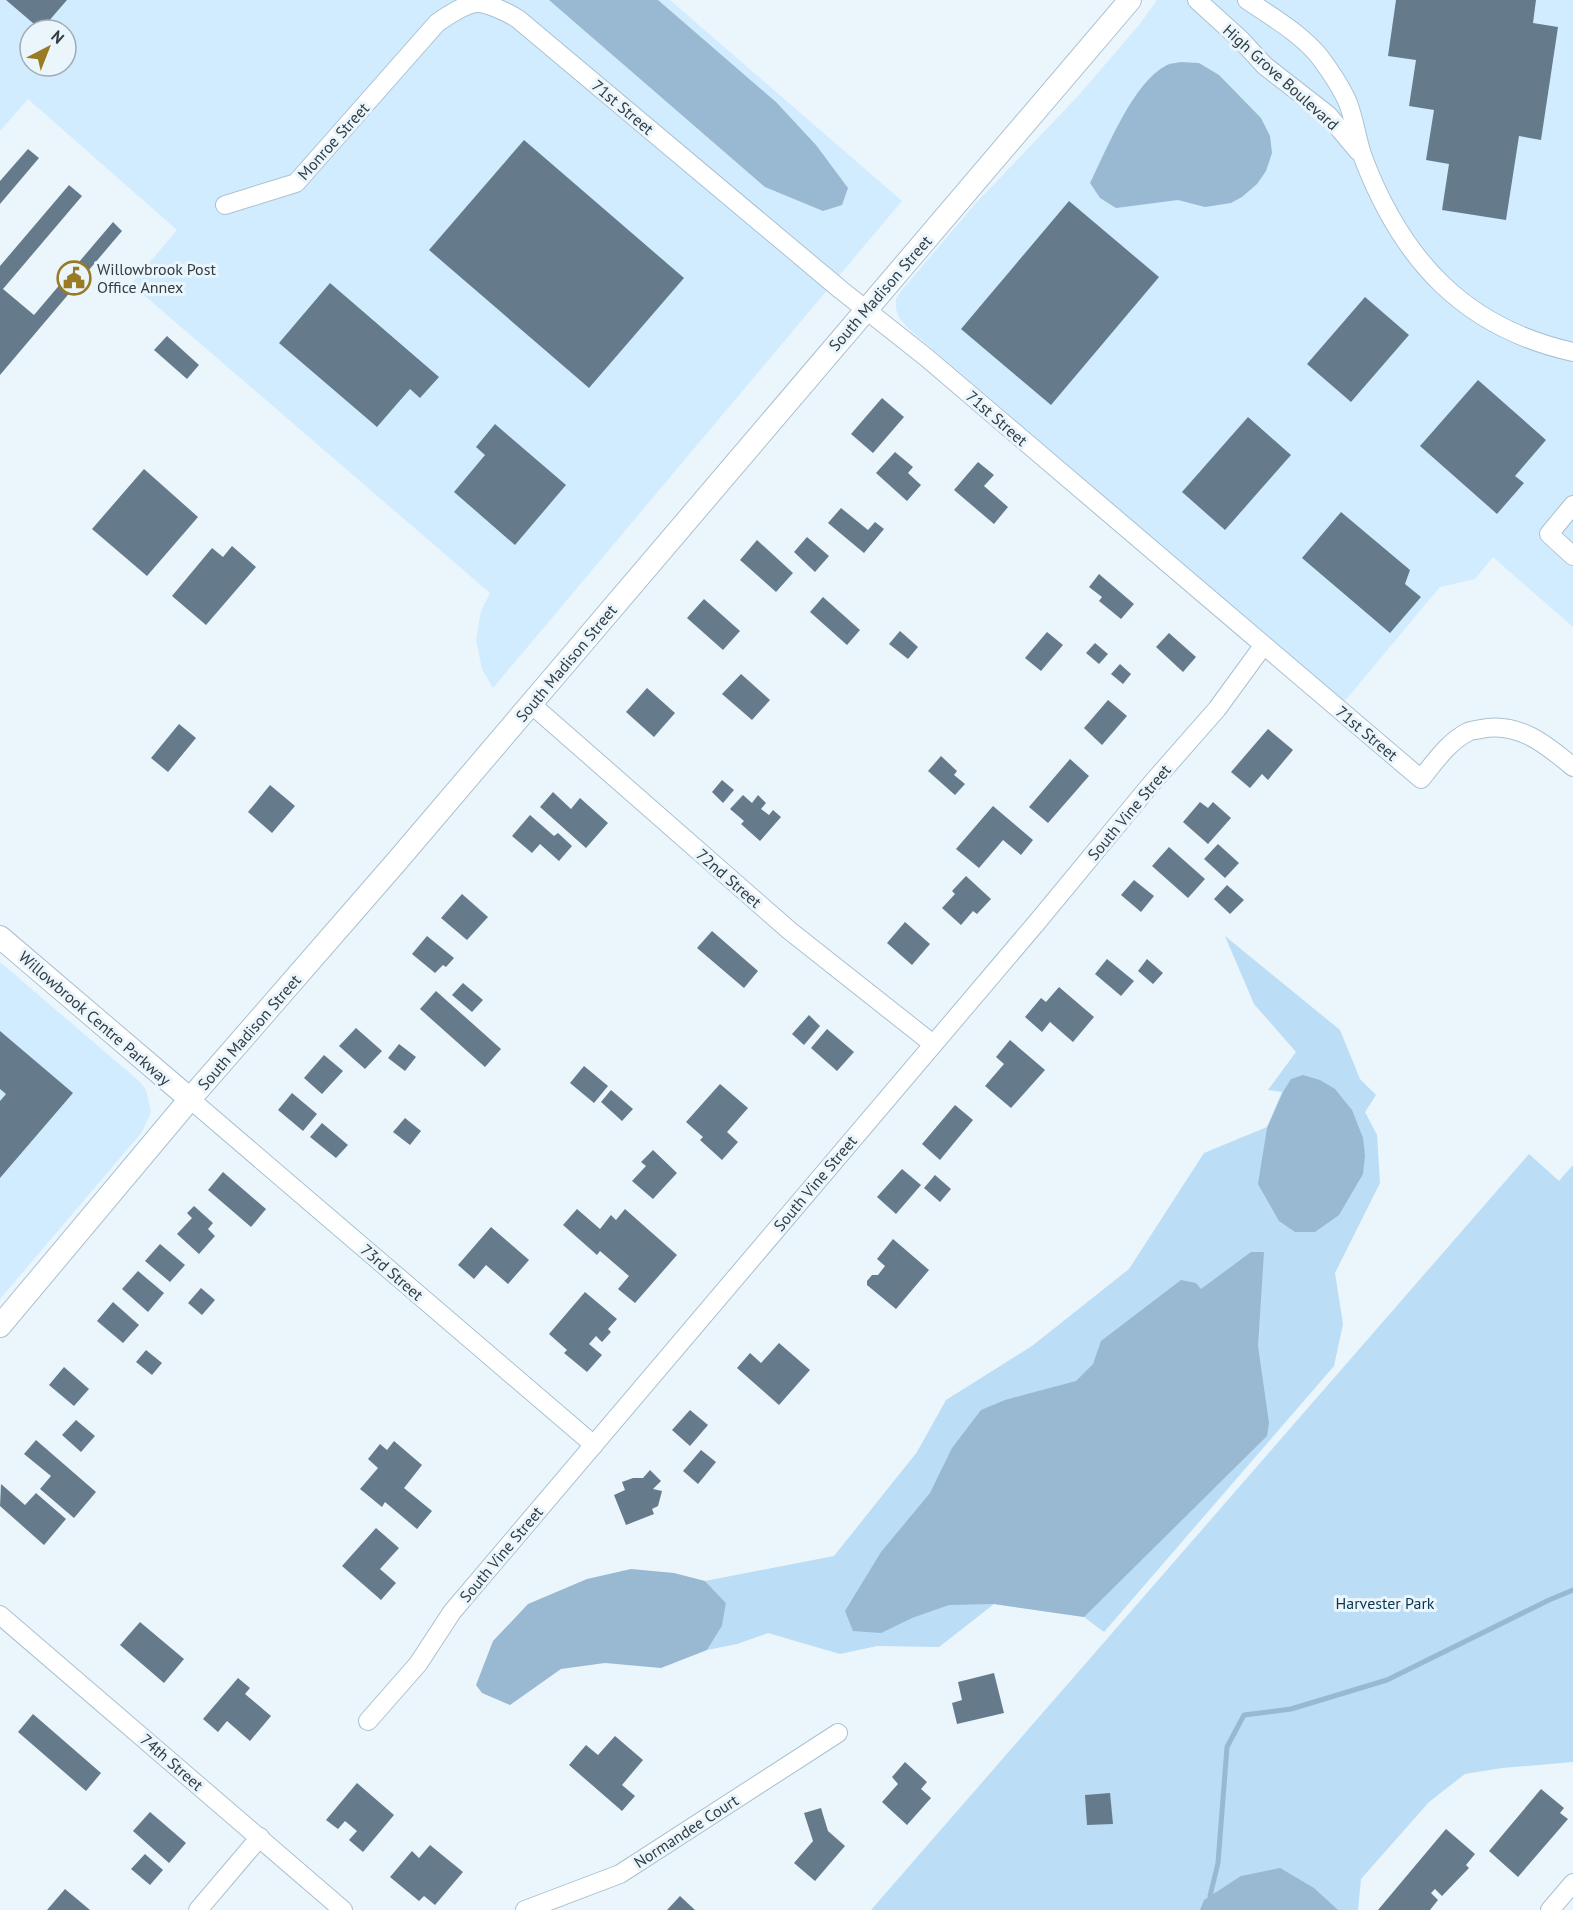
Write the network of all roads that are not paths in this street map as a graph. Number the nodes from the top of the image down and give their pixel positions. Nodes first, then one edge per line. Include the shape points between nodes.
1 (1130, 0) edge
2 (1197, 0) edge
3 (1247, 0) edge
4 (419, 44) joint
5 (1363, 156) junction
6 (225, 205) dead end
7 (865, 310) junction
8 (1573, 352) edge
9 (1573, 505) edge
10 (1573, 556) edge
11 (1263, 646) junction
12 (531, 704) junction
13 (1573, 767) edge
14 (0, 937) edge
15 (933, 1044) junction
16 (190, 1099) junction
17 (0, 1326) edge
18 (594, 1445) junction
19 (0, 1615) edge
20 (368, 1721) dead end
21 (838, 1733) dead end
22 (260, 1838) junction
23 (1573, 1883) edge
24 (198, 1910) edge
25 (343, 1910) edge
26 (525, 1910) edge
27 (1550, 1910) edge

1 - 7 street, South Madison Street
2 - 5 street, High Grove Boulevard via 1265,66 1328,115
3 - 5 street, High Grove Boulevard via 1300,37 1319,56 1347,102
4 - 6 street, Monroe Street via 296,183
4 - 7 street, 71st Street via 447,15 476,3 518,19
5 - 8 street, High Grove Boulevard via 1386,211 1433,276 1493,323
7 - 11 street, 71st Street via 927,358
7 - 12 street, South Madison Street
9 - 10 street via 1549,534
11 - 13 street, 71st Street via 1421,778 1452,744 1468,732 1488,727 1529,735
11 - 15 street, South Vine Street via 1217,710
12 - 15 street, 72nd Street via 790,932
12 - 16 street, South Madison Street
14 - 16 street, Willowbrook Centre Parkway
15 - 18 street, South Vine Street
16 - 17 street, South Madison Street
16 - 18 street, 73rd Street
18 - 20 street, South Vine Street via 452,1612 418,1664
19 - 22 street, 74th Street
21 - 26 street, Normandee Court via 620,1874
22 - 24 street
22 - 25 street, 74th Street
23 - 27 street

